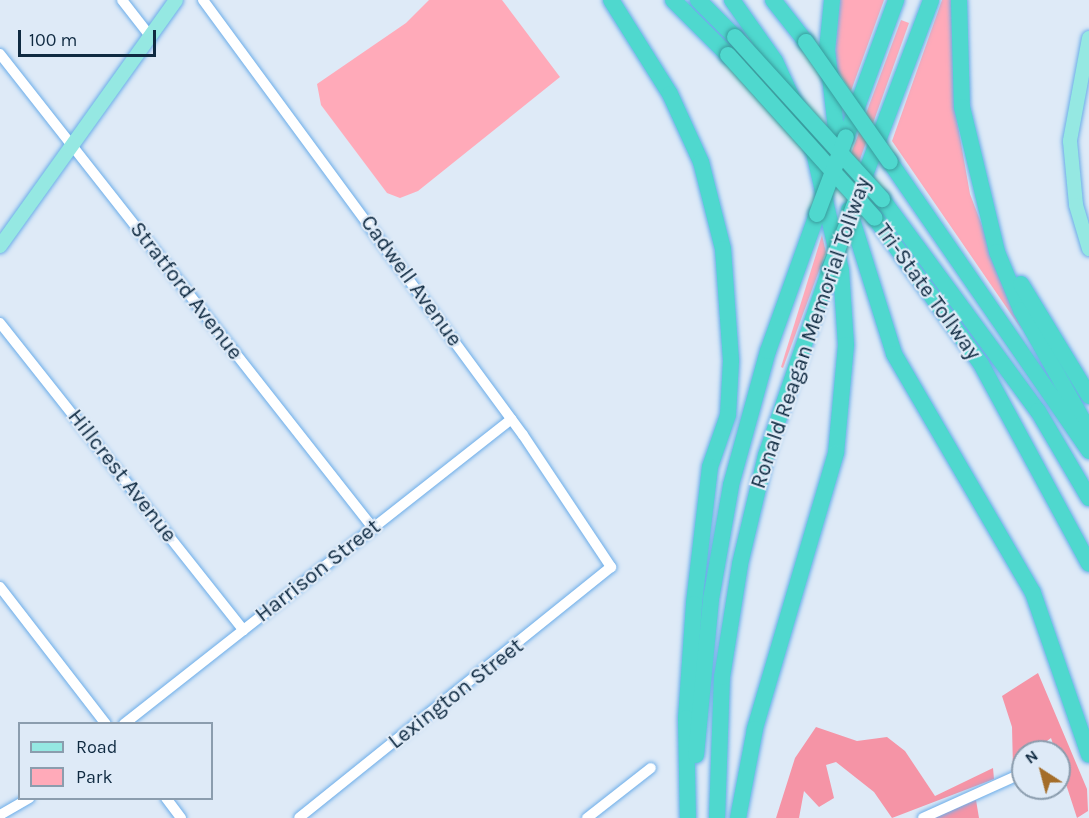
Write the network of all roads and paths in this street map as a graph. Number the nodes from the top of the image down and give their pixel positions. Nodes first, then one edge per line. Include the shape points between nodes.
1 (122, 0) edge
2 (176, 0) edge
3 (203, 0) edge
4 (611, 0) edge
5 (673, 0) edge
6 (698, 0) edge
7 (732, 0) edge
8 (772, 0) edge
9 (832, 0) edge
10 (896, 0) edge
11 (931, 0) edge
12 (959, 0) edge
13 (150, 36) junction
14 (1089, 38) edge
15 (0, 54) edge
16 (72, 146) junction
17 (983, 201) junction
18 (0, 246) edge
19 (1089, 249) edge
20 (0, 322) edge
21 (1089, 396) edge
22 (511, 419) junction
23 (1089, 431) edge
24 (1089, 451) edge
25 (1089, 498) edge
26 (372, 528) junction
27 (1089, 564) edge
28 (611, 567) joint
29 (0, 587) edge
30 (243, 630) junction
31 (105, 722) edge
32 (125, 722) edge
33 (1089, 755) edge
34 (651, 768) dead end
35 (1011, 779) edge
36 (26, 800) edge
37 (168, 800) edge
38 (0, 815) edge
39 (181, 818) edge
40 (299, 818) edge
41 (587, 818) edge
42 (688, 818) edge
43 (693, 818) edge
44 (717, 818) edge
45 (738, 818) edge
46 (923, 818) edge

1 - 13 street
2 - 13 main road
3 - 22 street, Cadwell Avenue
4 - 42 highway via 670,94 701,162 723,249 731,362 728,415 710,467 690,648
5 - 27 highway, Tri-State Tollway, bridge via 728,55 875,219 981,364
6 - 25 highway, Tri-State Tollway, bridge via 882,199 1038,411
7 - 45 highway via 775,61 811,139 841,270 846,345 834,465 755,729
8 - 24 highway, bridge via 806,42
9 - 33 highway via 827,50 830,101 854,235 881,324 1033,593
10 - 43 highway, Ronald Reagan Memorial Tollway, bridge via 754,395 727,507 702,665
11 - 44 highway, Ronald Reagan Memorial Tollway, bridge via 830,269 766,455 740,564 722,676
12 - 17 highway via 962,107
13 - 16 main road
14 - 19 main road via 1071,141 1076,205
15 - 16 street, Stratford Avenue
16 - 18 main road
16 - 26 street, Stratford Avenue
17 - 21 highway via 1033,307
17 - 23 highway via 1021,310
20 - 30 street, Hillcrest Avenue
22 - 26 street, Harrison Street
22 - 28 street, Cadwell Avenue
26 - 30 street, Harrison Street
28 - 40 street, Lexington Street
29 - 31 street
30 - 32 street, Harrison Street
34 - 41 street
35 - 46 street
36 - 38 street
37 - 39 street

